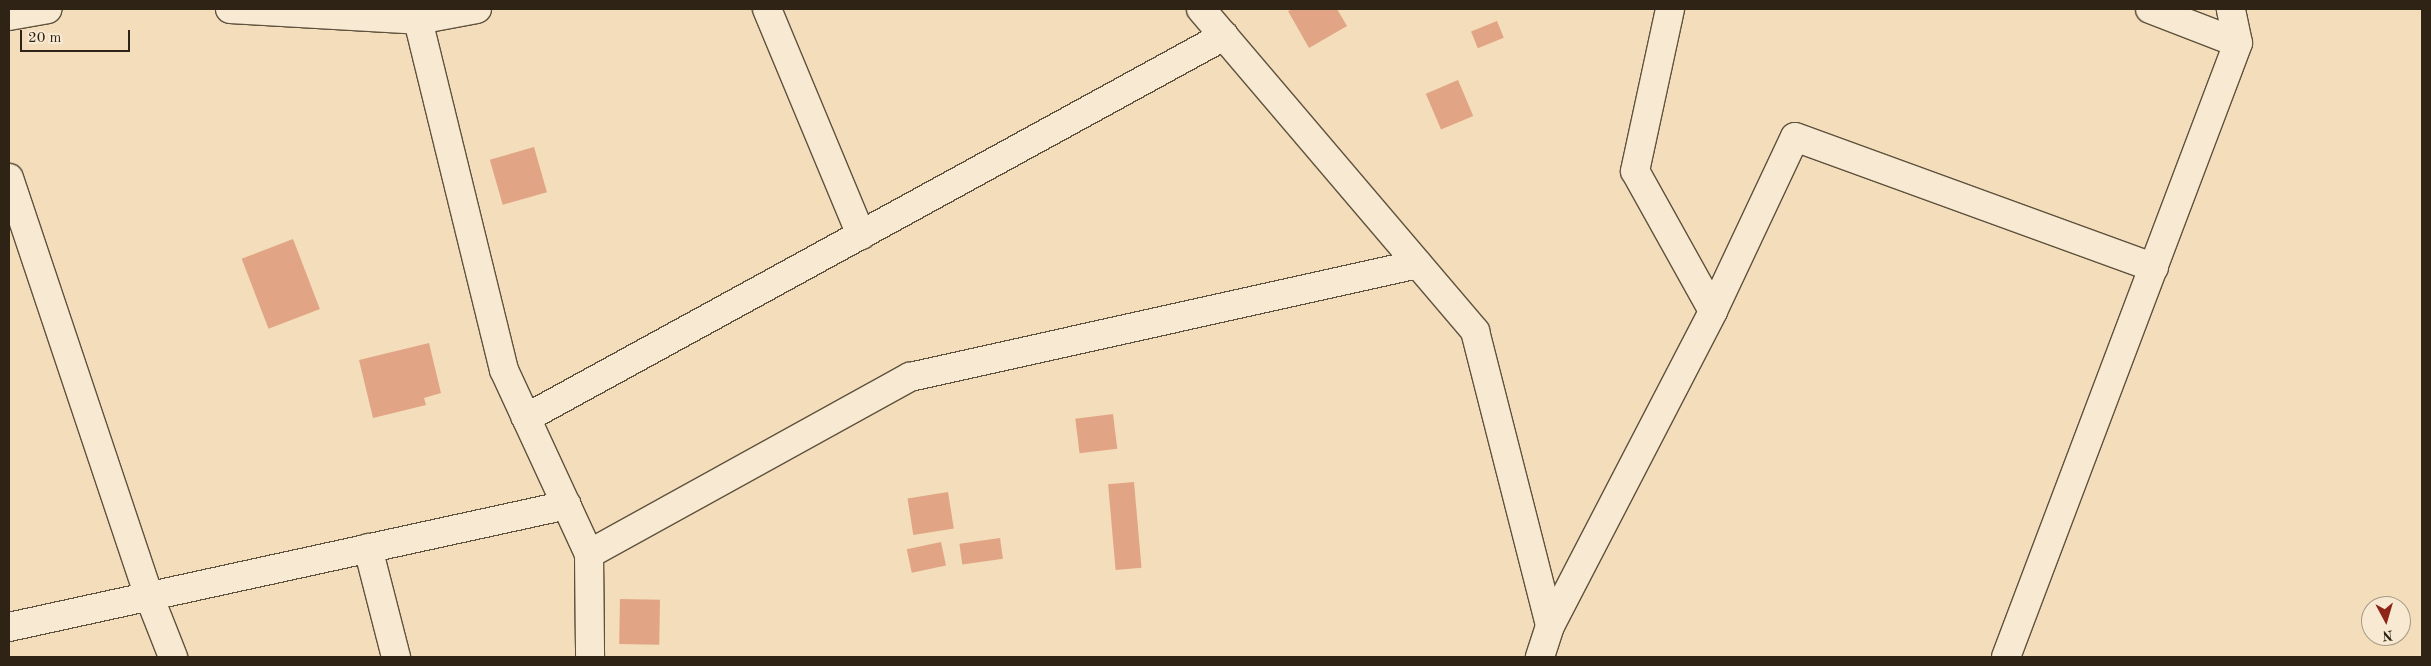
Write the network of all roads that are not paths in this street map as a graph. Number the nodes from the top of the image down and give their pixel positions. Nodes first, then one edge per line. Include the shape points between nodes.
1 (47, 9) edge
2 (230, 9) edge
3 (478, 9) edge
4 (766, 9) edge
5 (1201, 9) edge
6 (1670, 9) edge
7 (2150, 9) edge
8 (2231, 9) edge
9 (9, 16) edge
10 (418, 20) junction
11 (1224, 36) junction
12 (2238, 43) junction
13 (9, 178) edge
14 (861, 235) junction
15 (1418, 264) junction
16 (2154, 268) junction
17 (1713, 311) junction
18 (526, 418) junction
19 (567, 505) junction
20 (368, 548) junction
21 (589, 554) junction
22 (149, 596) junction
23 (1550, 626) junction
24 (9, 627) edge
25 (173, 657) edge
26 (396, 657) edge
27 (590, 657) edge
28 (1540, 657) edge
29 (2006, 657) edge

1 - 9 street
2 - 10 street
3 - 10 street
4 - 14 street
5 - 11 street
6 - 17 street via 1635,172
7 - 12 street
8 - 12 street
10 - 18 street via 504,370
11 - 14 street
11 - 15 street
12 - 16 street
13 - 22 street
14 - 18 street
15 - 21 street via 910,377
15 - 23 street via 1475,331
16 - 17 street via 1795,137
16 - 29 street
17 - 23 street
18 - 19 street
19 - 20 street
19 - 21 street
20 - 22 street
20 - 26 street
21 - 27 street
22 - 24 street
22 - 25 street
23 - 28 street

